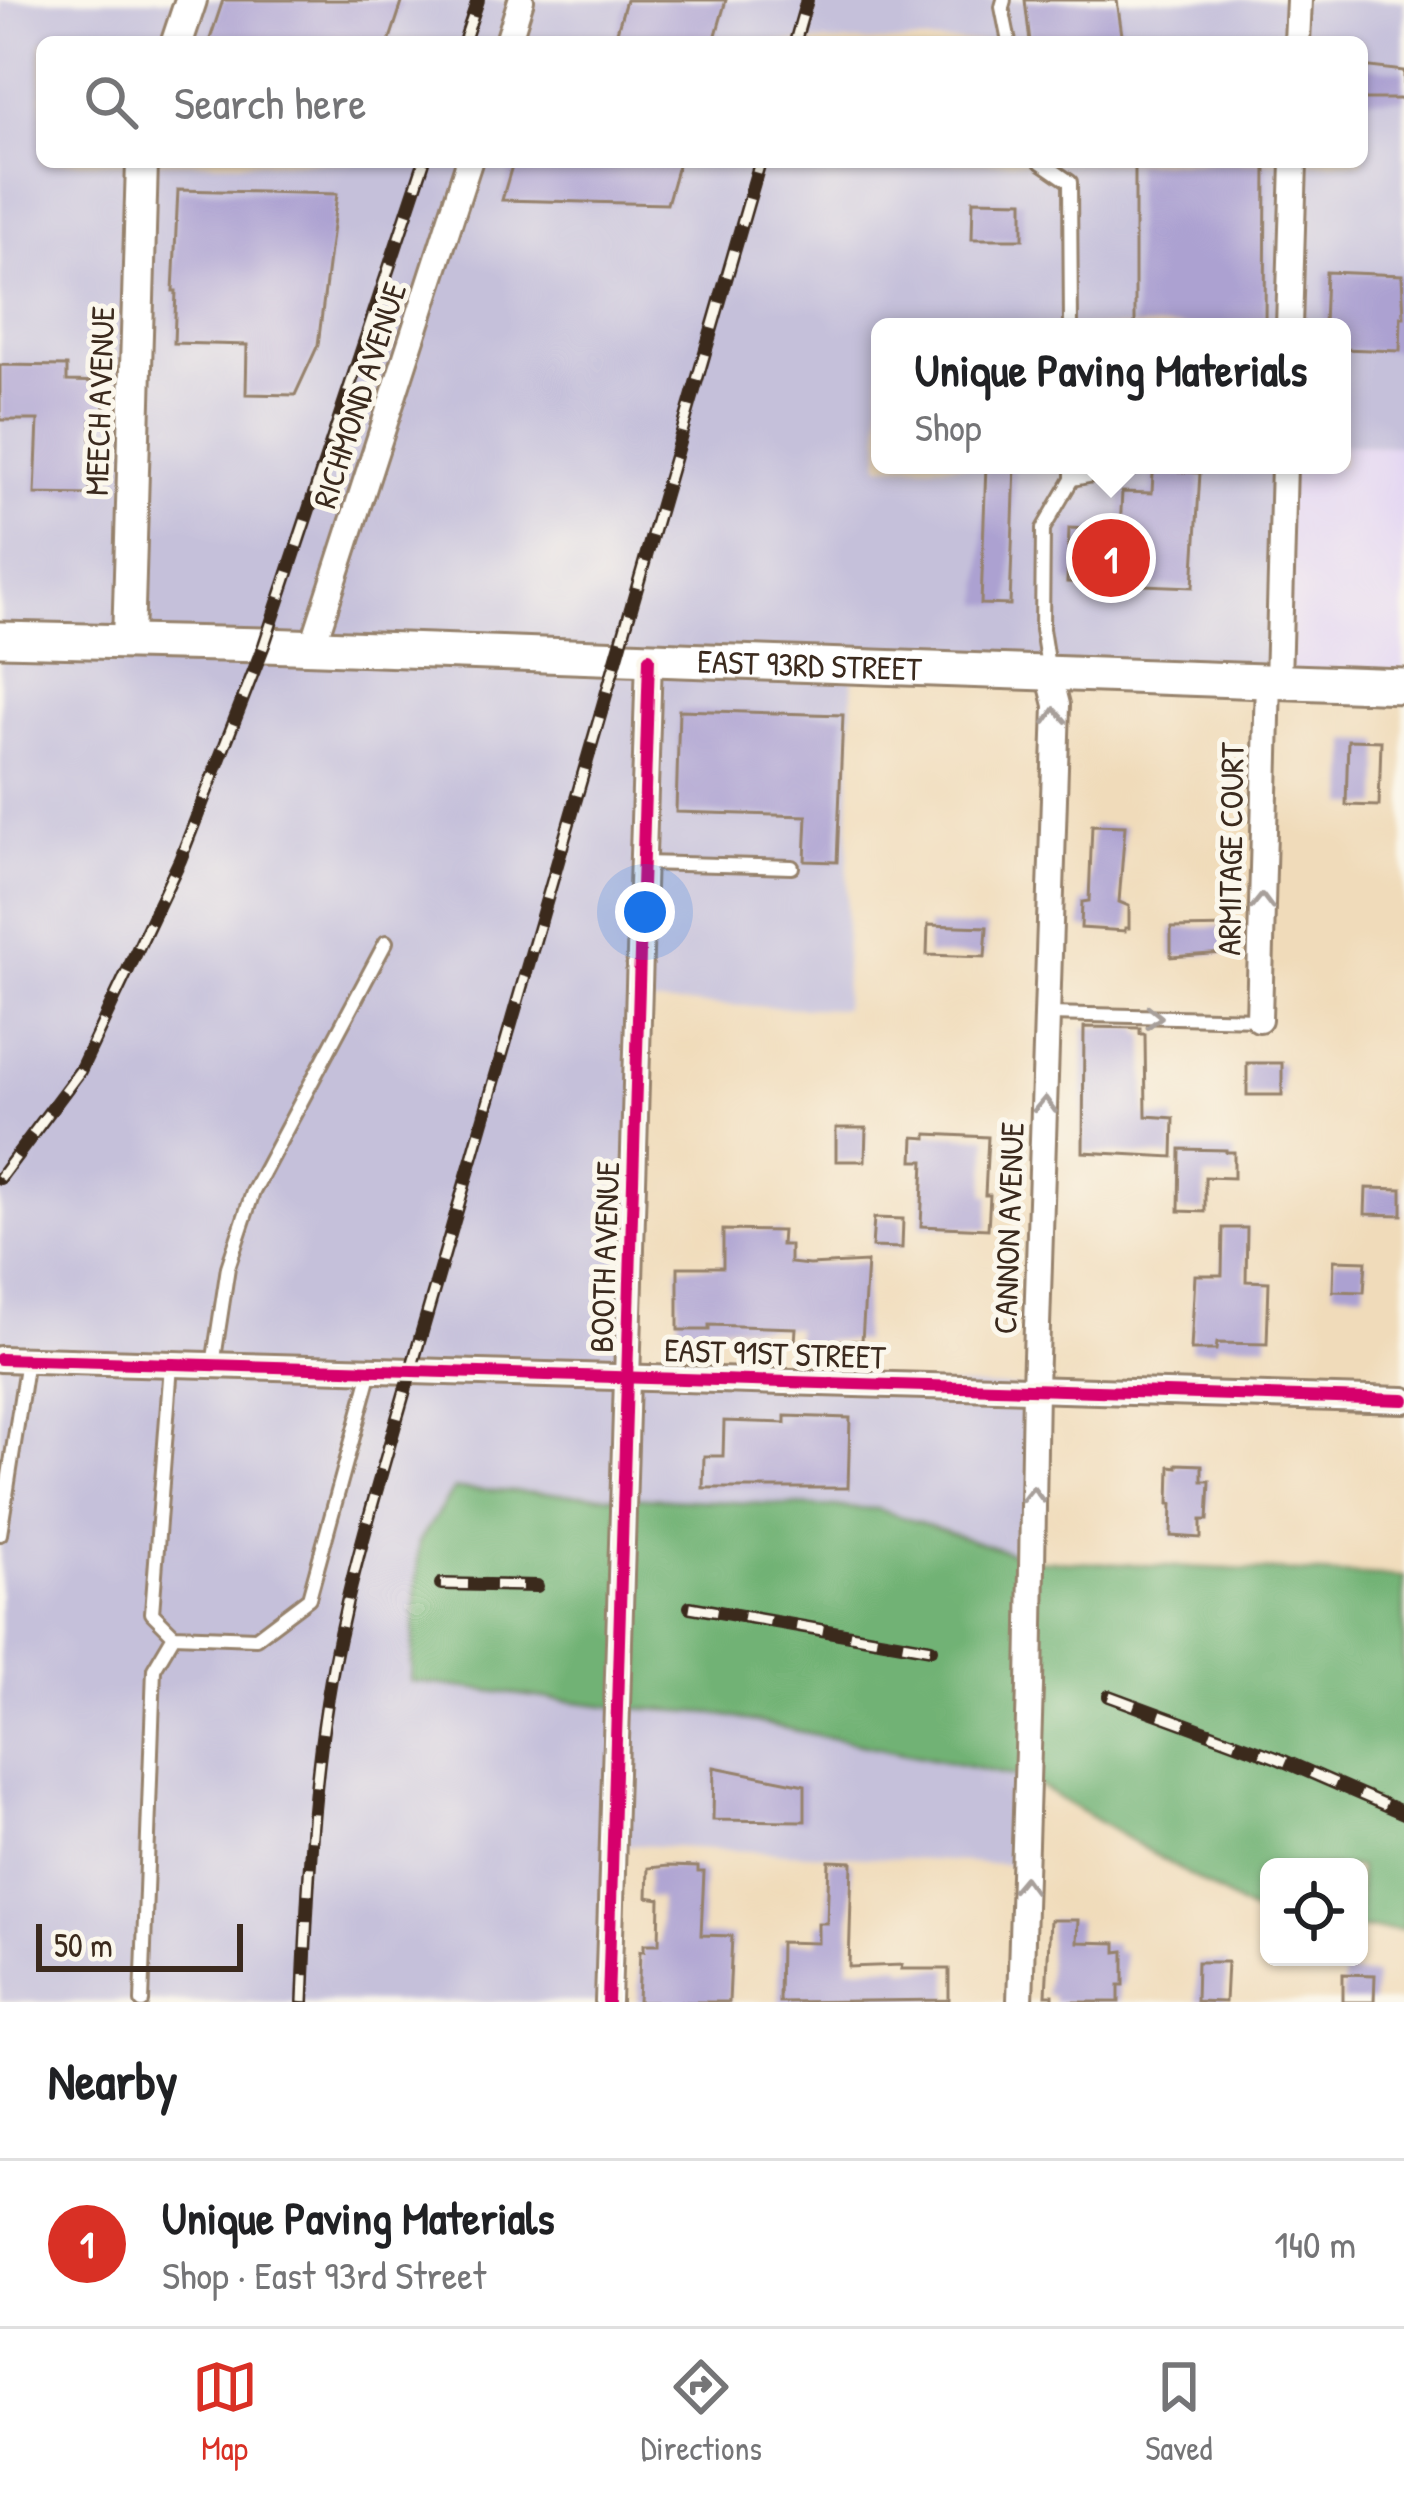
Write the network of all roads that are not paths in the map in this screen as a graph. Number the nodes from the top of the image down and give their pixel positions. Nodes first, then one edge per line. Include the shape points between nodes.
1 (191, 0) edge
2 (521, 0) edge
3 (1004, 0) edge
4 (1299, 0) edge
5 (179, 36) edge
6 (510, 36) edge
7 (1008, 36) edge
8 (1298, 36) edge
9 (142, 168) edge
10 (467, 168) edge
11 (1050, 168) edge
12 (1294, 168) edge
13 (1071, 318) edge
14 (1288, 318) edge
15 (1071, 474) edge
16 (1284, 474) edge
17 (0, 639) edge
18 (128, 642) junction
19 (313, 648) junction
20 (649, 658) junction
21 (1049, 674) junction
22 (1273, 681) junction
23 (1404, 686) edge
24 (643, 863) junction
25 (792, 867) dead end
26 (386, 942) dead end
27 (1048, 1014) junction
28 (1259, 1019) joint
29 (0, 1359) edge
30 (26, 1360) junction
31 (172, 1365) junction
32 (212, 1366) junction
33 (371, 1371) junction
34 (627, 1376) junction
35 (1035, 1388) junction
36 (1404, 1400) edge
37 (0, 1534) edge
38 (174, 1635) junction
39 (142, 2002) edge
40 (608, 2002) edge
41 (1020, 2002) edge

1 - 5 street
2 - 6 street
3 - 7 lane
4 - 8 street
9 - 18 street, MEECH AVENUE
10 - 19 street, RICHMOND AVENUE
11 - 13 lane via 1070,182
12 - 14 street
15 - 21 lane via 1043,529
16 - 22 street, ARMITAGE COURT
17 - 18 main road, EAST 93RD STREET
18 - 19 main road, EAST 93RD STREET
19 - 20 main road, EAST 93RD STREET
20 - 21 main road, EAST 93RD STREET
20 - 24 street, BOOTH AVENUE
21 - 22 main road, EAST 93RD STREET
27 -> 21 street, CANNON AVENUE via 1057,705
22 - 23 main road, EAST 93RD STREET
28 -> 22 street, ARMITAGE COURT
24 - 25 lane
24 - 34 street, BOOTH AVENUE
26 - 32 lane via 253,1192 228,1267
27 -> 28 lane
35 -> 27 street, CANNON AVENUE
29 - 30 street, EAST 91ST STREET
30 - 31 street, EAST 91ST STREET
30 - 37 lane
31 - 32 street, EAST 91ST STREET
31 - 38 lane via 152,1612
32 - 33 street, EAST 91ST STREET
33 - 34 street, EAST 91ST STREET
33 - 38 lane via 309,1598 256,1638
34 - 35 street, EAST 91ST STREET
34 - 40 street, BOOTH AVENUE
35 - 36 street, EAST 91ST STREET
41 -> 35 street, CANNON AVENUE
38 - 39 lane via 154,1669

